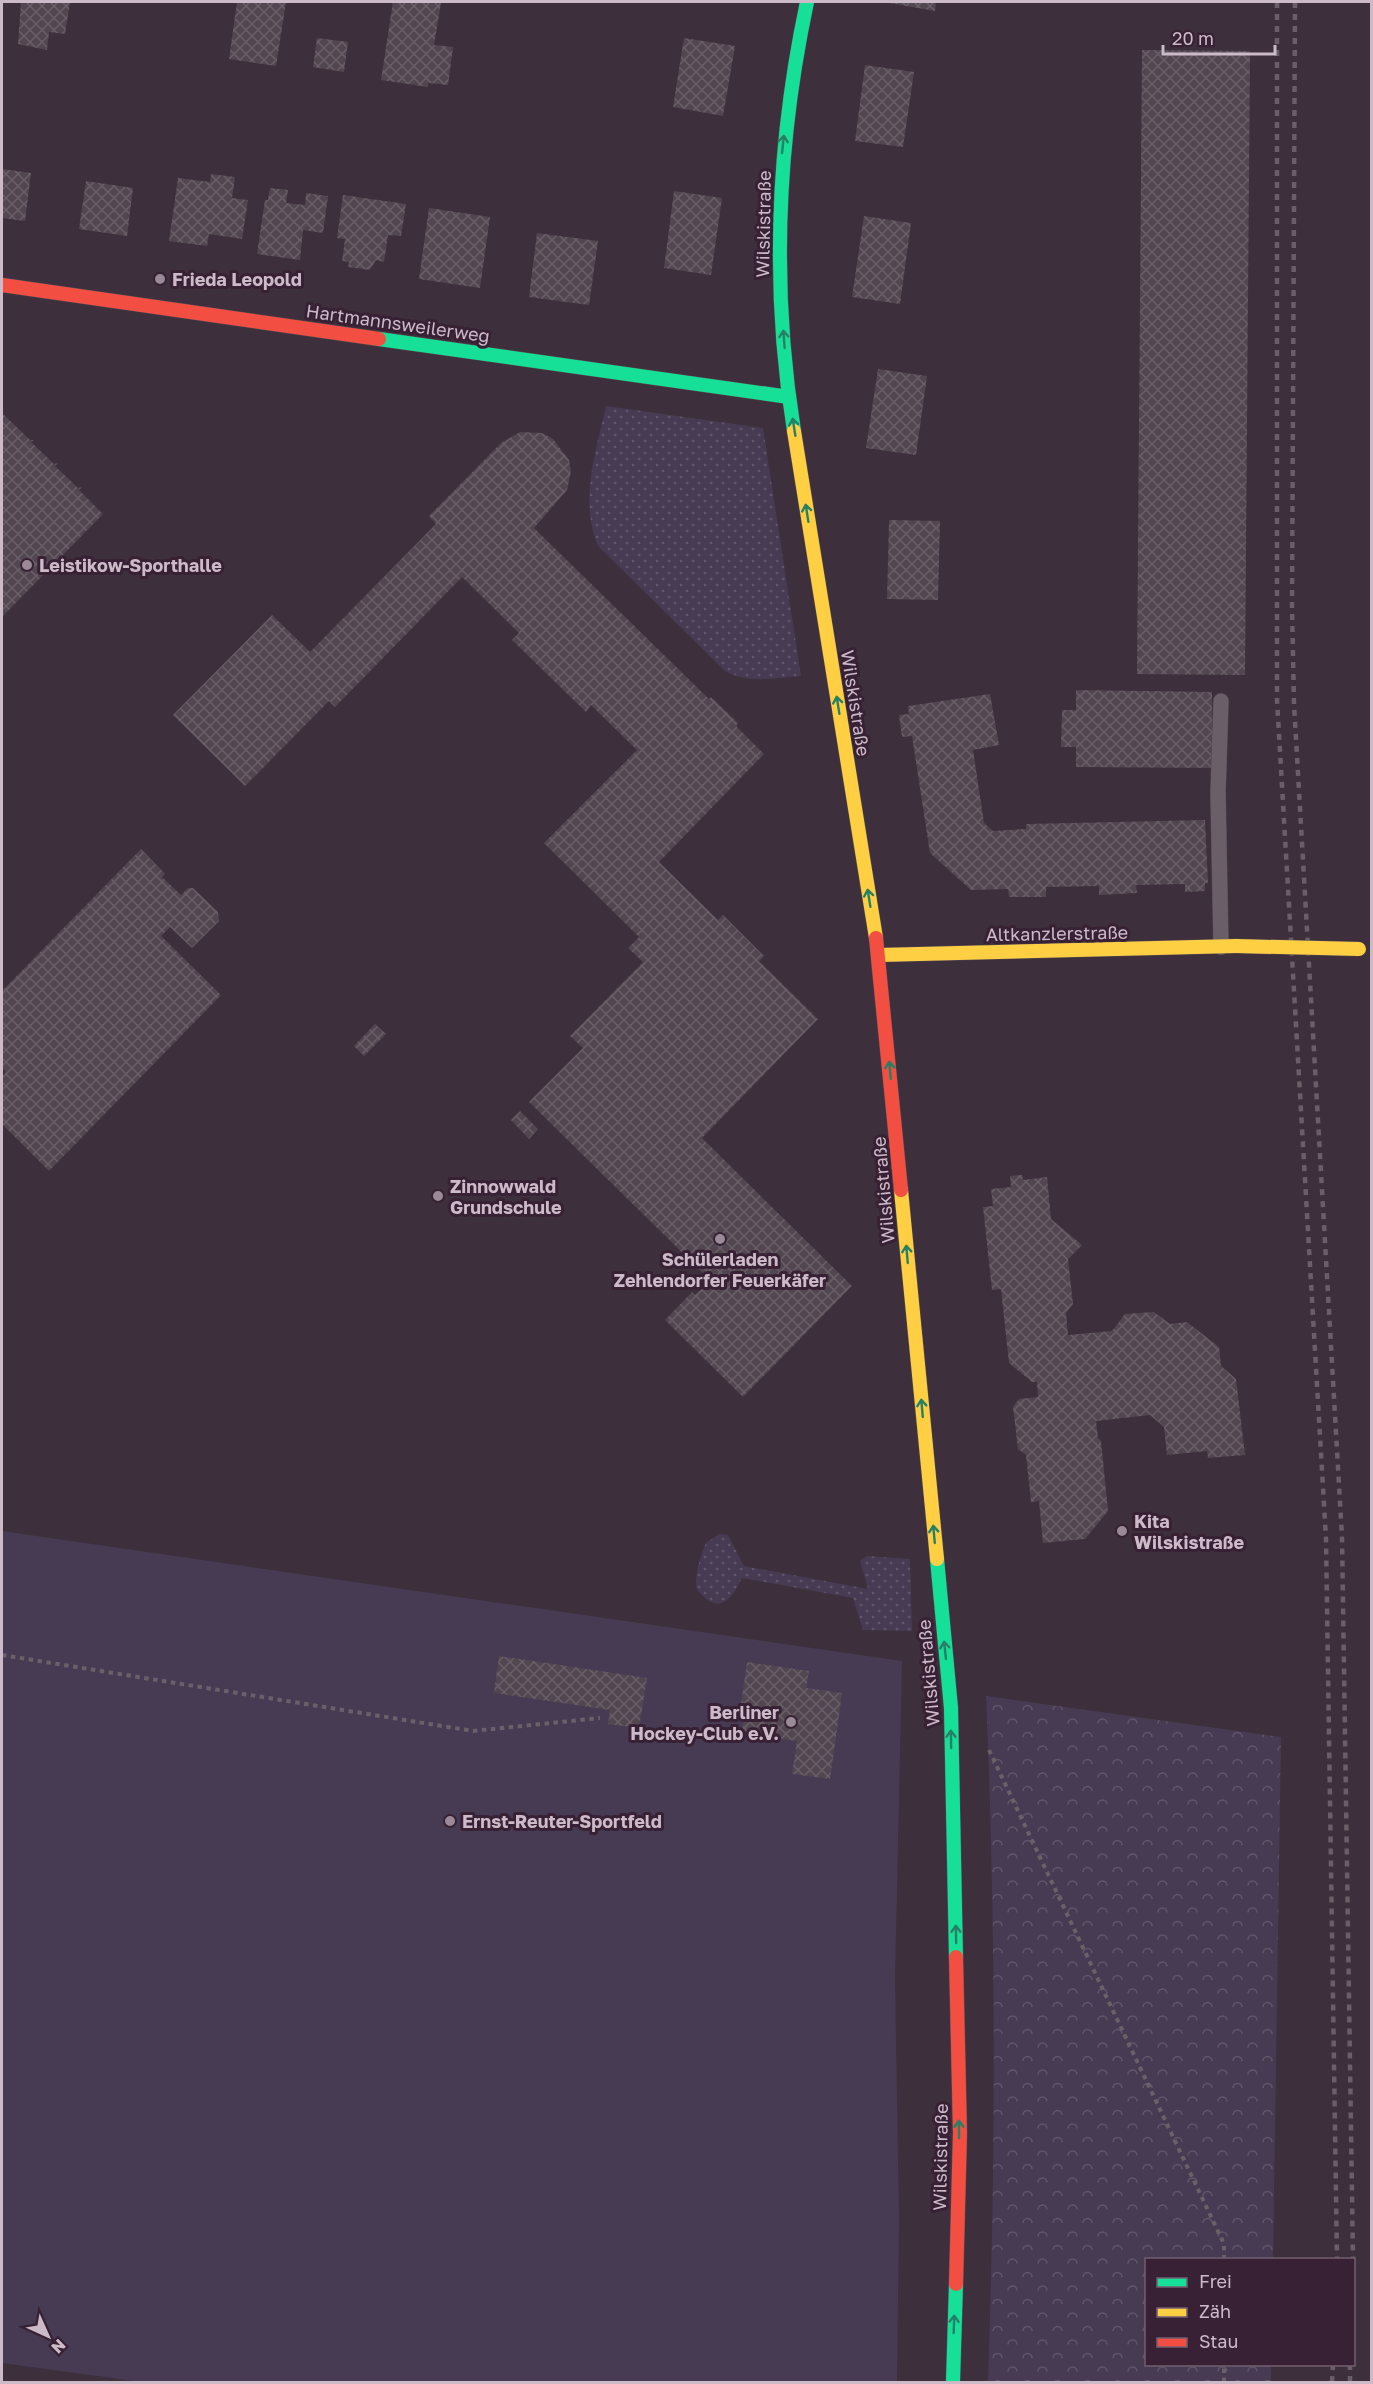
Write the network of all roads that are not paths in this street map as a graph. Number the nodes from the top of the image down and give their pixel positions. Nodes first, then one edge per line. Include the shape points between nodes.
1 (807, 2) edge
2 (2, 285) edge
3 (789, 397) junction
4 (1221, 701) dead end
5 (1229, 946) junction
6 (1359, 949) dead end
7 (879, 956) junction
8 (953, 2382) edge

3 -> 1 street, Wilskistraße via 780,284 783,148 793,68
2 - 3 street, Hartmannsweilerweg
7 -> 3 street, Wilskistraße
4 - 5 lane via 1218,793
5 - 6 street, Altkanzlerstraße, bridge
5 - 7 street, Altkanzlerstraße
8 -> 7 street, Wilskistraße via 960,2133 951,1708

